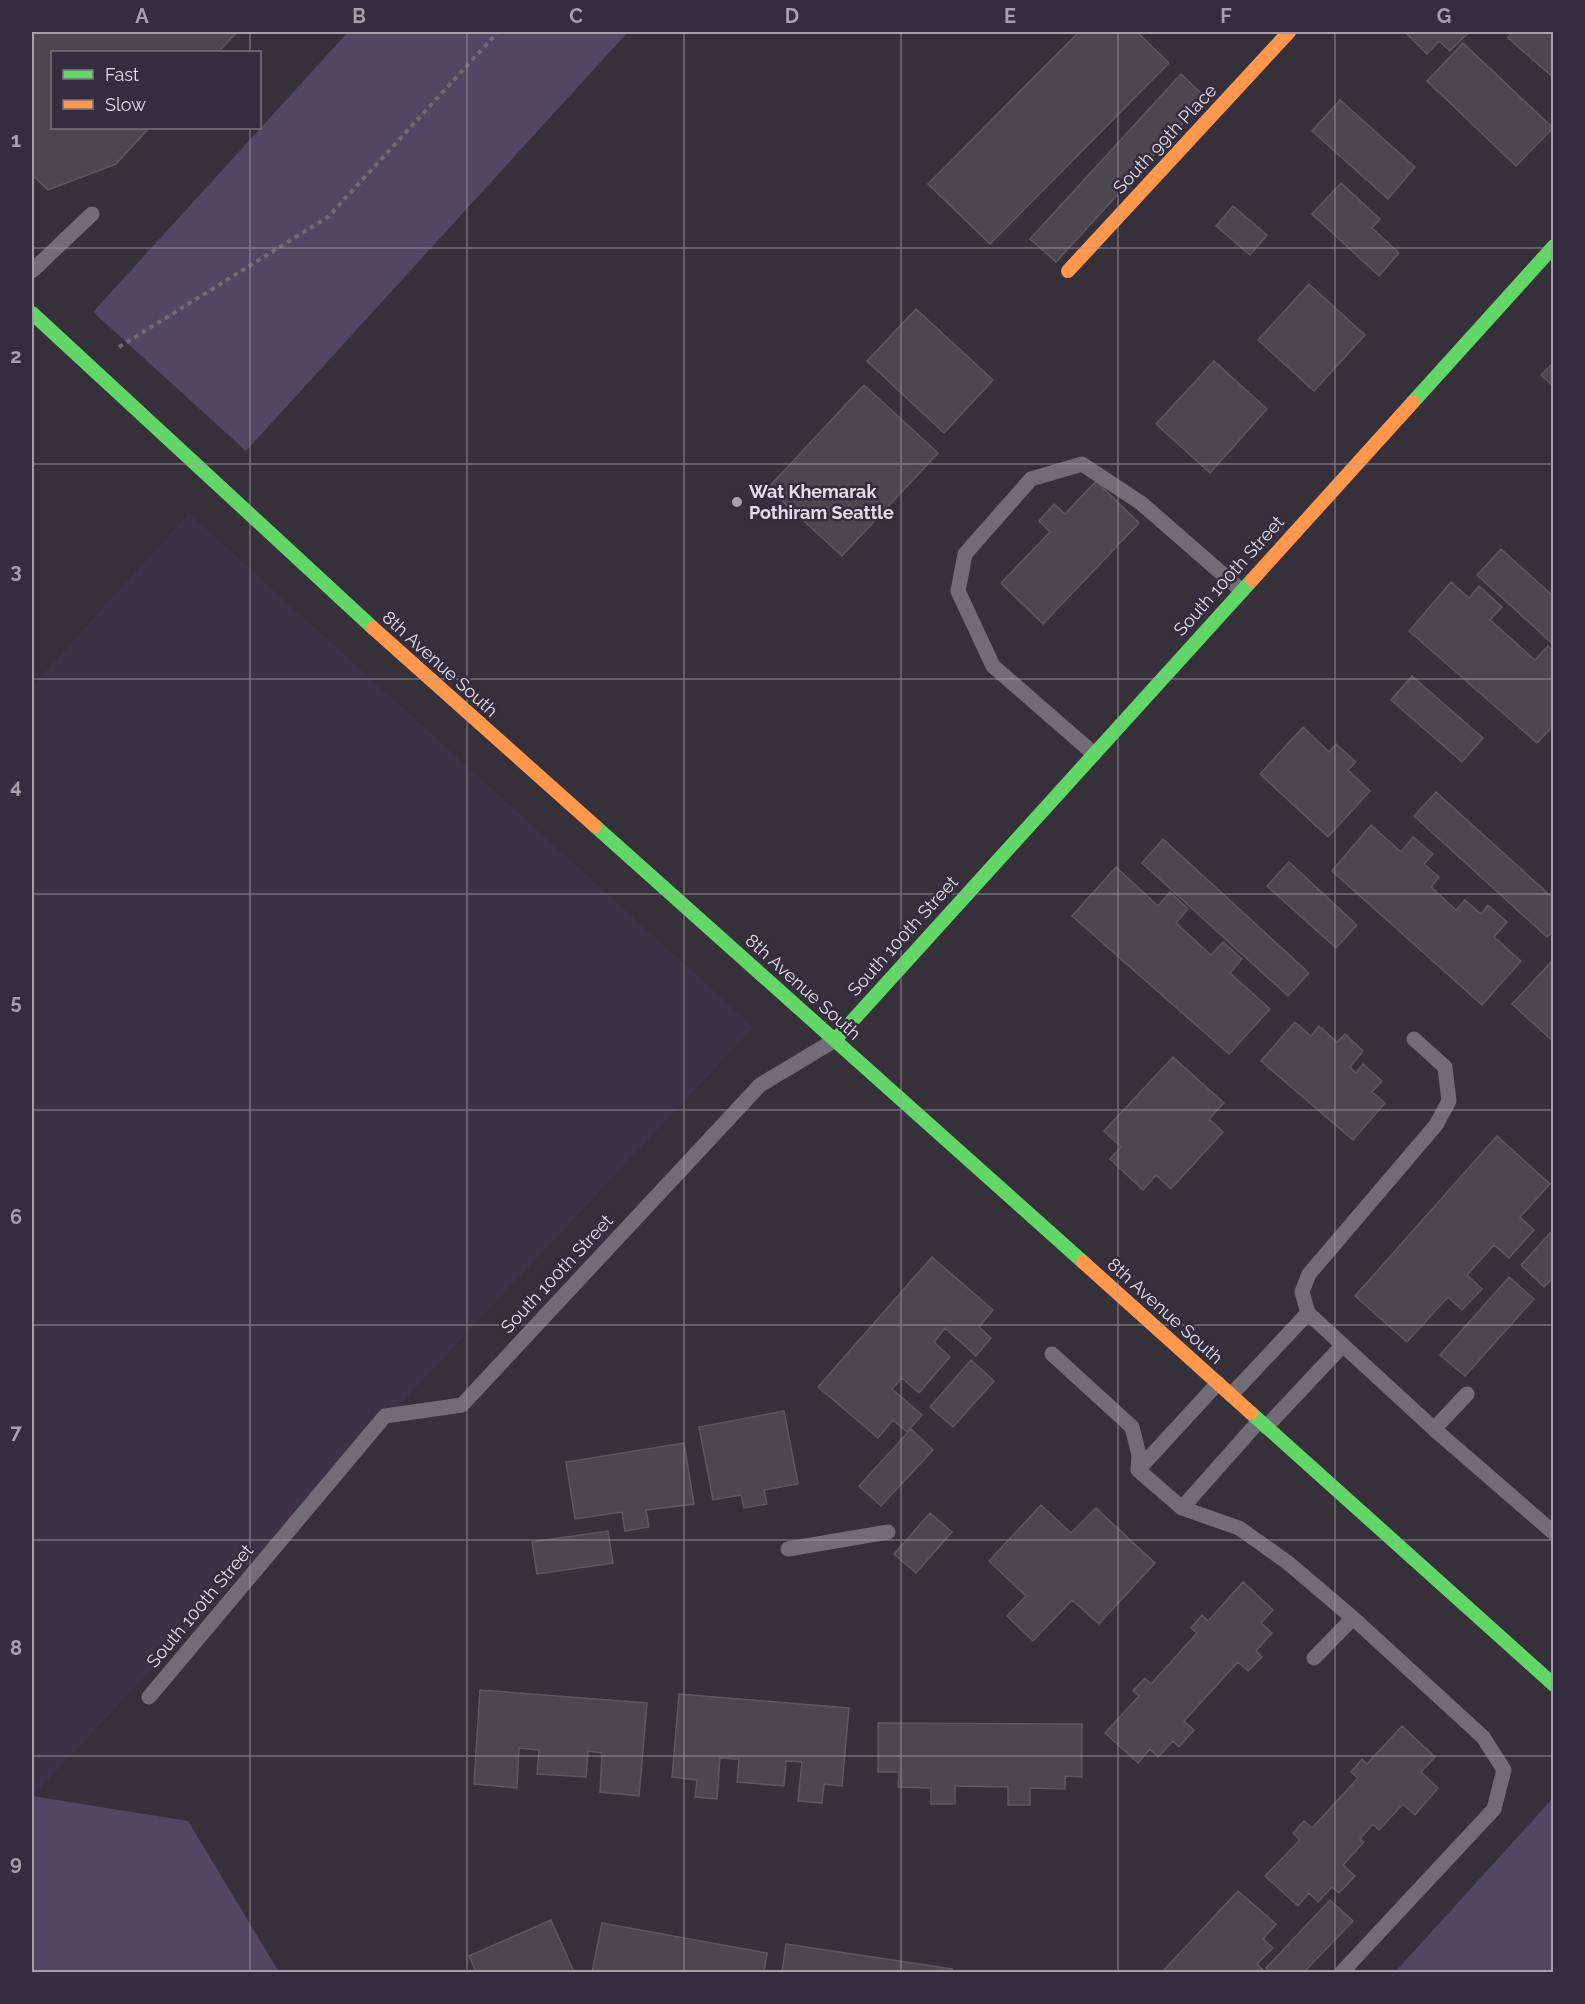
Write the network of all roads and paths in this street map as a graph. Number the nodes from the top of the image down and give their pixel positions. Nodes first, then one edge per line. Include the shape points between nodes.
1 (498, 32) edge
2 (1289, 32) edge
3 (92, 214) dead end
4 (1554, 246) edge
5 (32, 271) edge
6 (1068, 271) dead end
7 (32, 313) edge
8 (89, 366) junction
9 (1242, 591) junction
10 (1094, 754) junction
11 (1414, 1039) dead end
12 (835, 1040) junction
13 (1308, 1313) junction
14 (1343, 1345) junction
15 (1053, 1354) dead end
16 (1218, 1383) junction
17 (1467, 1394) dead end
18 (1231, 1395) junction
19 (1263, 1424) junction
20 (1434, 1429) junction
21 (1138, 1470) junction
22 (1182, 1508) junction
23 (888, 1532) dead end
24 (1554, 1533) edge
25 (788, 1549) dead end
26 (1353, 1618) junction
27 (1314, 1659) dead end
28 (1554, 1684) edge
29 (149, 1697) dead end
30 (1342, 1972) edge

1 - 8 path via 328,218
2 - 6 street, South 99th Place
3 - 5 lane
4 - 9 street, South 100th Street
7 - 8 street, 8th Avenue South
8 - 12 street, 8th Avenue South via 396,649
9 - 10 street, South 100th Street
9 - 10 lane via 1141,504 1082,464 1031,479 965,554 958,591 993,666
10 - 12 street, South 100th Street
11 - 13 lane via 1445,1067 1449,1101 1436,1125 1309,1274 1302,1292
12 - 16 street, 8th Avenue South
12 - 29 lane, South 100th Street via 760,1085 462,1405 385,1416
13 - 14 lane
13 - 18 lane
14 - 19 lane
14 - 20 lane
15 - 21 lane via 1132,1427 1139,1455
16 - 18 street, 8th Avenue South
16 - 21 lane
17 - 20 lane
18 - 19 street, 8th Avenue South
19 - 22 lane
19 - 28 street, 8th Avenue South
20 - 24 lane
21 - 22 lane
22 - 26 lane via 1239,1528 1287,1562
23 - 25 lane
26 - 27 lane
26 - 30 lane via 1483,1737 1504,1770 1494,1809

